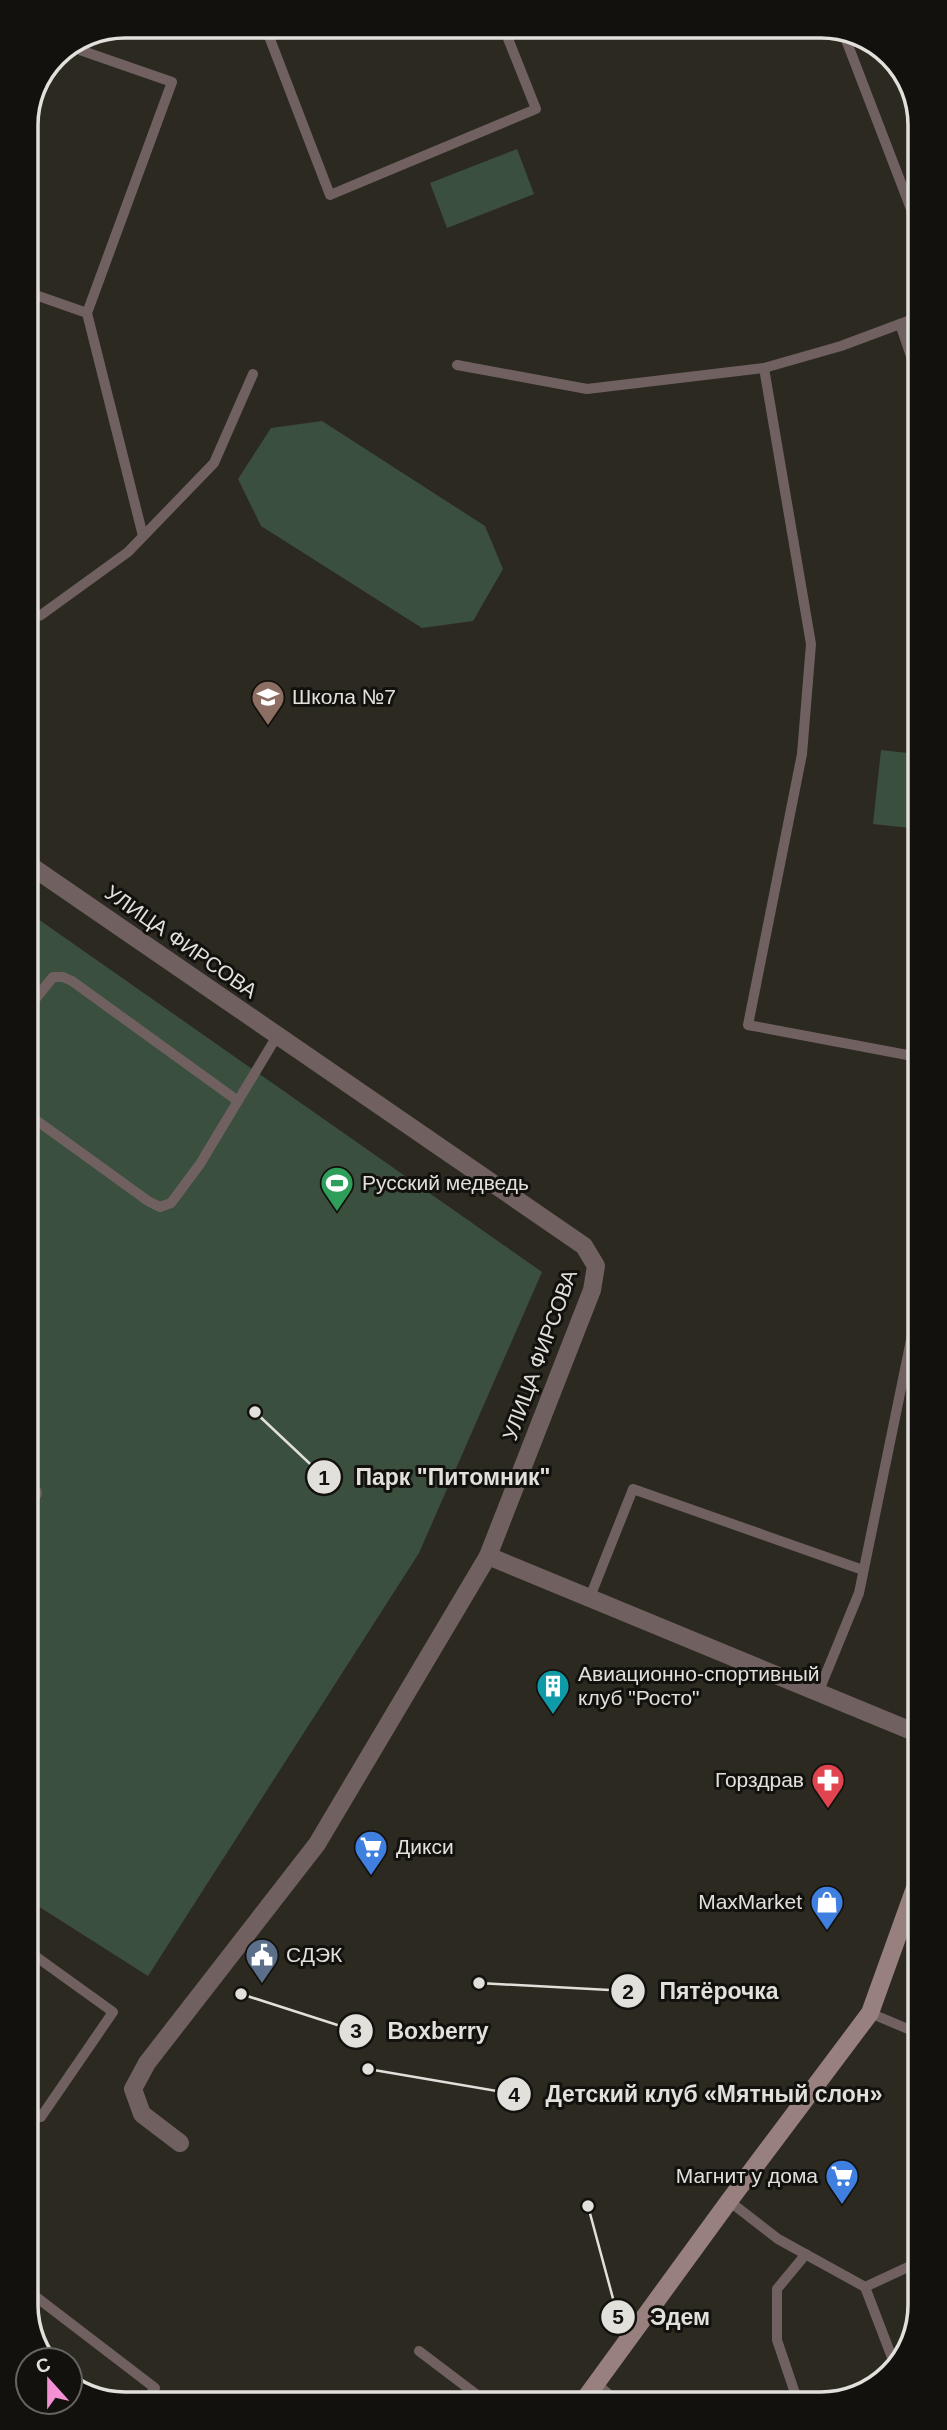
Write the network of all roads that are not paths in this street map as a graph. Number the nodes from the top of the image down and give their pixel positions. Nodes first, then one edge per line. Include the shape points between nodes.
1 (270, 39) edge
2 (508, 39) edge
3 (847, 43) edge
4 (81, 51) edge
5 (908, 201) edge
6 (39, 296) edge
7 (87, 313) junction
8 (908, 321) edge
9 (900, 324) junction
10 (908, 348) edge
11 (457, 365) dead end
12 (764, 368) junction
13 (253, 374) dead end
14 (143, 536) junction
15 (39, 616) edge
16 (39, 872) edge
17 (39, 994) edge
18 (277, 1036) junction
19 (908, 1055) edge
20 (238, 1101) junction
21 (39, 1122) edge
22 (908, 1354) edge
23 (488, 1556) junction
24 (863, 1570) junction
25 (590, 1597) junction
26 (818, 1693) junction
27 (908, 1730) edge
28 (908, 1907) edge
29 (39, 1959) edge
30 (870, 2013) junction
31 (908, 2029) edge
32 (39, 2115) edge
33 (180, 2143) dead end
34 (729, 2201) junction
35 (806, 2254) junction
36 (908, 2267) edge
37 (865, 2287) junction
38 (39, 2299) edge
39 (419, 2351) dead end
40 (891, 2356) edge
41 (596, 2384) junction
42 (153, 2391) edge
43 (472, 2392) edge
44 (590, 2392) edge
45 (605, 2392) edge
46 (795, 2392) edge

1 - 2 lane via 330,195 536,109
3 - 5 lane
4 - 7 lane via 172,82
6 - 7 lane
7 - 14 lane
8 - 9 lane
9 - 10 lane
9 - 12 lane
11 - 12 lane via 587,389
12 - 19 lane via 811,644 802,754 748,1025
13 - 14 lane via 214,463
14 - 15 lane via 128,552
16 - 18 street, УЛИЦА ФИРСОВА
17 - 20 lane via 53,977 72,981
18 - 20 lane
18 - 23 street, УЛИЦА ФИРСОВА via 583,1246 596,1266 592,1290
20 - 21 lane via 171,1203 160,1207
22 - 24 lane
23 - 25 street
23 - 33 street via 317,1844 147,2063 133,2089 142,2114
24 - 25 lane via 633,1489
24 - 26 lane via 859,1593
25 - 26 street
26 - 27 street
28 - 30 main road
29 - 32 lane via 113,2012
30 - 31 lane
30 - 34 main road
34 - 35 lane via 778,2239
34 - 41 main road
35 - 37 lane
35 - 46 lane via 777,2289 777,2340
36 - 37 lane
37 - 40 lane
38 - 42 lane via 155,2388
39 - 43 lane
41 - 44 main road
41 - 45 lane

